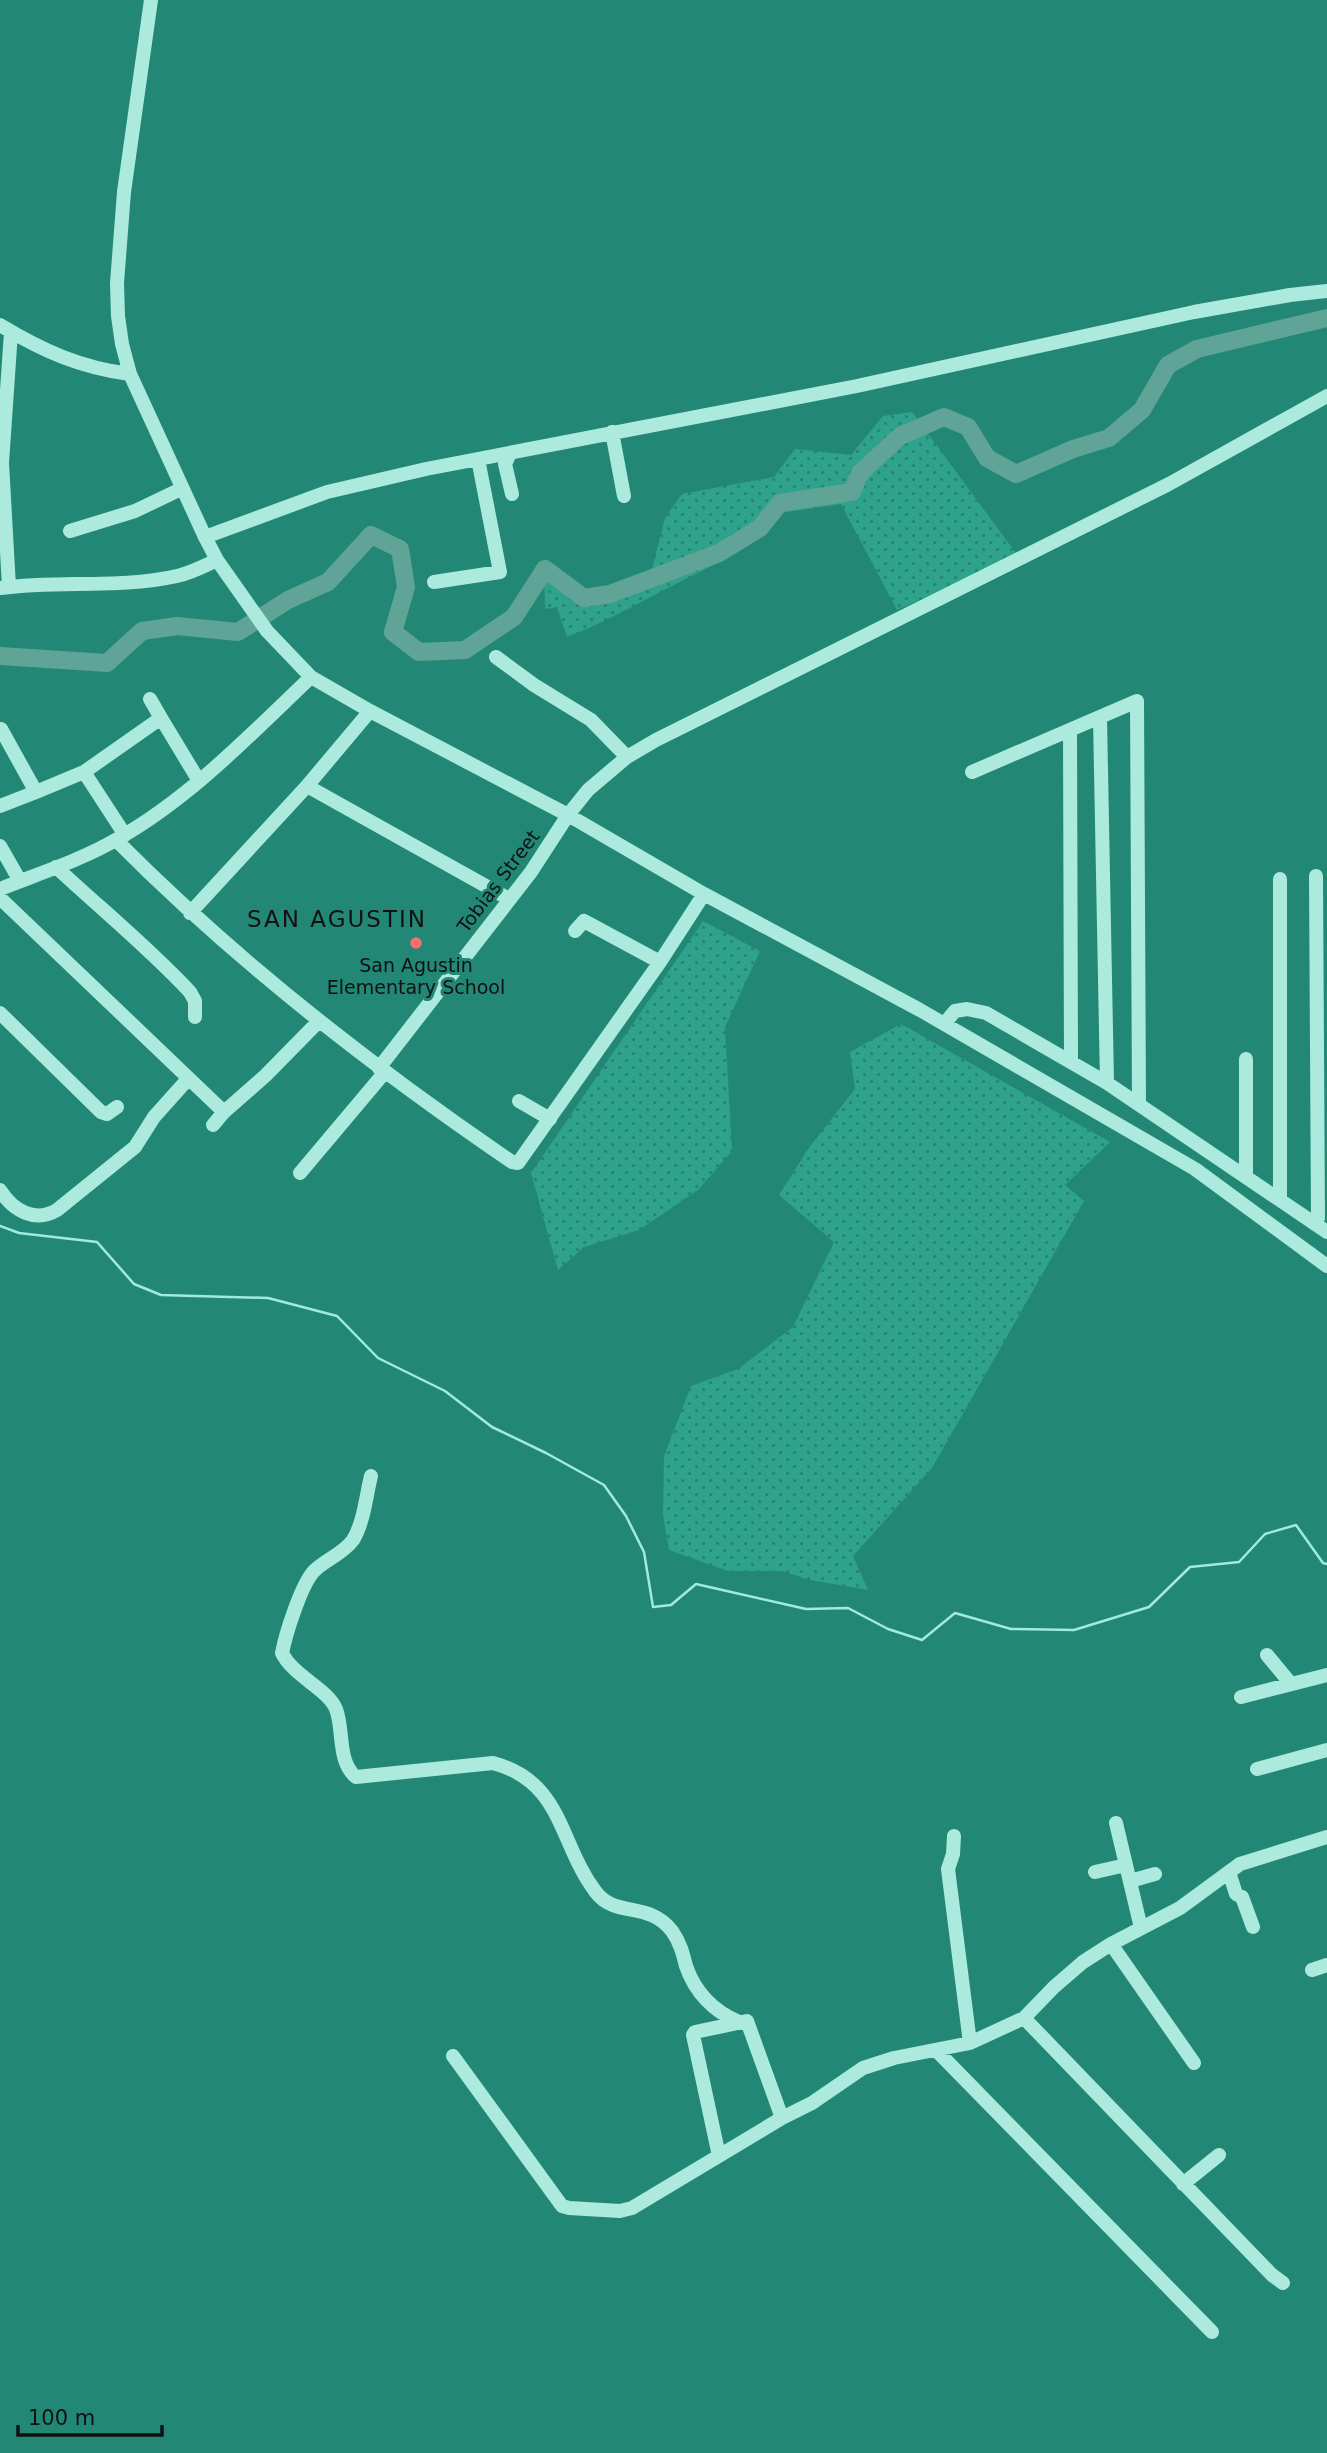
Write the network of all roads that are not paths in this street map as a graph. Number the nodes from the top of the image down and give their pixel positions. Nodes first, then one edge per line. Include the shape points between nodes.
1 (151, 0) edge
2 (1327, 292) edge
3 (6, 329) edge
4 (130, 374) junction
5 (1327, 396) edge
6 (612, 432) junction
7 (510, 453) junction
8 (478, 459) junction
9 (181, 489) junction
10 (513, 494) dead end
11 (624, 496) dead end
12 (70, 531) dead end
13 (205, 537) junction
14 (217, 560) junction
15 (434, 582) dead end
16 (5, 587) edge
17 (496, 657) dead end
18 (311, 677) junction
19 (150, 699) dead end
20 (370, 711) junction
21 (161, 718) junction
22 (1100, 718) junction
23 (1, 729) edge
24 (1070, 731) junction
25 (627, 757) junction
26 (84, 772) junction
27 (972, 772) dead end
28 (199, 781) junction
29 (307, 786) junction
30 (36, 792) junction
31 (0, 806) edge
32 (568, 815) junction
33 (120, 837) junction
34 (0, 846) edge
35 (56, 867) junction
36 (1316, 876) dead end
37 (1280, 879) dead end
38 (20, 881) junction
39 (0, 888) edge
40 (704, 894) junction
41 (0, 898) edge
42 (509, 899) junction
43 (190, 913) junction
44 (575, 931) dead end
45 (660, 962) junction
46 (0, 1013) edge
47 (195, 1017) dead end
48 (319, 1021) junction
49 (944, 1024) junction
50 (1246, 1059) dead end
51 (1071, 1062) junction
52 (382, 1070) junction
53 (188, 1079) junction
54 (1107, 1083) junction
55 (519, 1101) dead end
56 (1139, 1104) junction
57 (117, 1107) dead end
58 (224, 1112) junction
59 (550, 1119) junction
60 (213, 1125) dead end
61 (300, 1173) dead end
62 (1246, 1176) junction
63 (0, 1190) edge
64 (1280, 1200) junction
65 (1321, 1228) edge
66 (1327, 1266) edge
67 (371, 1476) dead end
68 (1267, 1654) dead end
69 (1327, 1675) edge
70 (1291, 1684) junction
71 (1241, 1697) dead end
72 (1327, 1750) edge
73 (1256, 1769) dead end
74 (1116, 1823) dead end
75 (954, 1836) dead end
76 (1327, 1837) edge
77 (1126, 1865) junction
78 (1095, 1872) dead end
79 (1229, 1872) junction
80 (1154, 1874) dead end
81 (1130, 1881) junction
82 (1253, 1927) dead end
83 (1141, 1928) junction
84 (1111, 1944) junction
85 (1327, 1965) edge
86 (1312, 1970) dead end
87 (1024, 2018) junction
88 (739, 2022) junction
89 (970, 2043) junction
90 (936, 2050) junction
91 (453, 2056) dead end
92 (1194, 2063) dead end
93 (782, 2118) junction
94 (1219, 2155) dead end
95 (719, 2156) junction
96 (1183, 2184) junction
97 (1283, 2283) dead end
98 (1212, 2332) dead end

1 - 4 street via 124,192 117,284 122,344
2 - 6 street via 1194,312 857,386
3 - 4 street via 71,362
3 - 16 street
4 - 9 street
5 - 25 street, Tobias Street via 1169,484
6 - 7 street
6 - 11 street
7 - 8 street
7 - 10 street via 505,464
8 - 13 street via 327,492
8 - 15 street via 500,572
9 - 12 street via 135,511
9 - 13 street
13 - 14 street
14 - 16 street via 176,577
14 - 18 street via 267,631
17 - 25 street via 591,720
18 - 20 street
18 - 28 street
19 - 21 street
20 - 29 street
20 - 32 street
21 - 26 street
21 - 28 street
22 - 24 street
22 - 54 street
22 - 56 street via 1137,701
23 - 30 street
24 - 27 street
24 - 51 street
25 - 32 street, Tobias Street via 588,790
26 - 30 street
26 - 33 street
28 - 33 street
29 - 42 street
29 - 43 street
30 - 31 street
32 - 40 street
32 - 42 street, Tobias Street
33 - 35 street
33 - 43 street
34 - 38 street
35 - 38 street
35 - 47 street via 190,992
36 - 65 street
37 - 64 street
38 - 39 street
40 - 45 street
40 - 49 street
41 - 53 street
42 - 52 street, Tobias Street
43 - 48 street
44 - 45 street via 584,920
45 - 59 street
46 - 57 street via 101,1112 107,1114
48 - 52 street
48 - 58 street
49 - 51 street via 955,1011 986,1013
49 - 66 street via 1195,1169
50 - 62 street
51 - 54 street
52 - 59 street via 512,1162 522,1159
52 - 61 street, Tobias Street
53 - 58 street
53 - 63 street via 153,1117 135,1147 57,1210 45,1217 19,1211
54 - 56 street
55 - 59 street
56 - 62 street
58 - 60 street
62 - 64 street
64 - 65 street
67 - 88 street via 353,1540 313,1571 282,1653 335,1706 352,1775 493,1763 528,1777 555,1811 579,1865 603,1901 641,1910 664,1923 679,1941 698,1992 722,2014
68 - 70 street
69 - 70 street
70 - 71 street
72 - 73 street
74 - 77 street
75 - 89 street via 948,1869
76 - 79 street via 1240,1864
77 - 78 street
77 - 81 street
79 - 82 street
79 - 83 street via 1180,1908
80 - 81 street
81 - 83 street
83 - 84 street
84 - 87 street via 1083,1962
84 - 92 street
85 - 86 street
87 - 89 street
87 - 96 street
88 - 93 street via 748,2023
88 - 95 street via 693,2034
89 - 90 street
90 - 93 street via 863,2068 812,2104
90 - 98 street
91 - 95 street via 565,2208 627,2210
93 - 95 street
94 - 96 street
96 - 97 street

